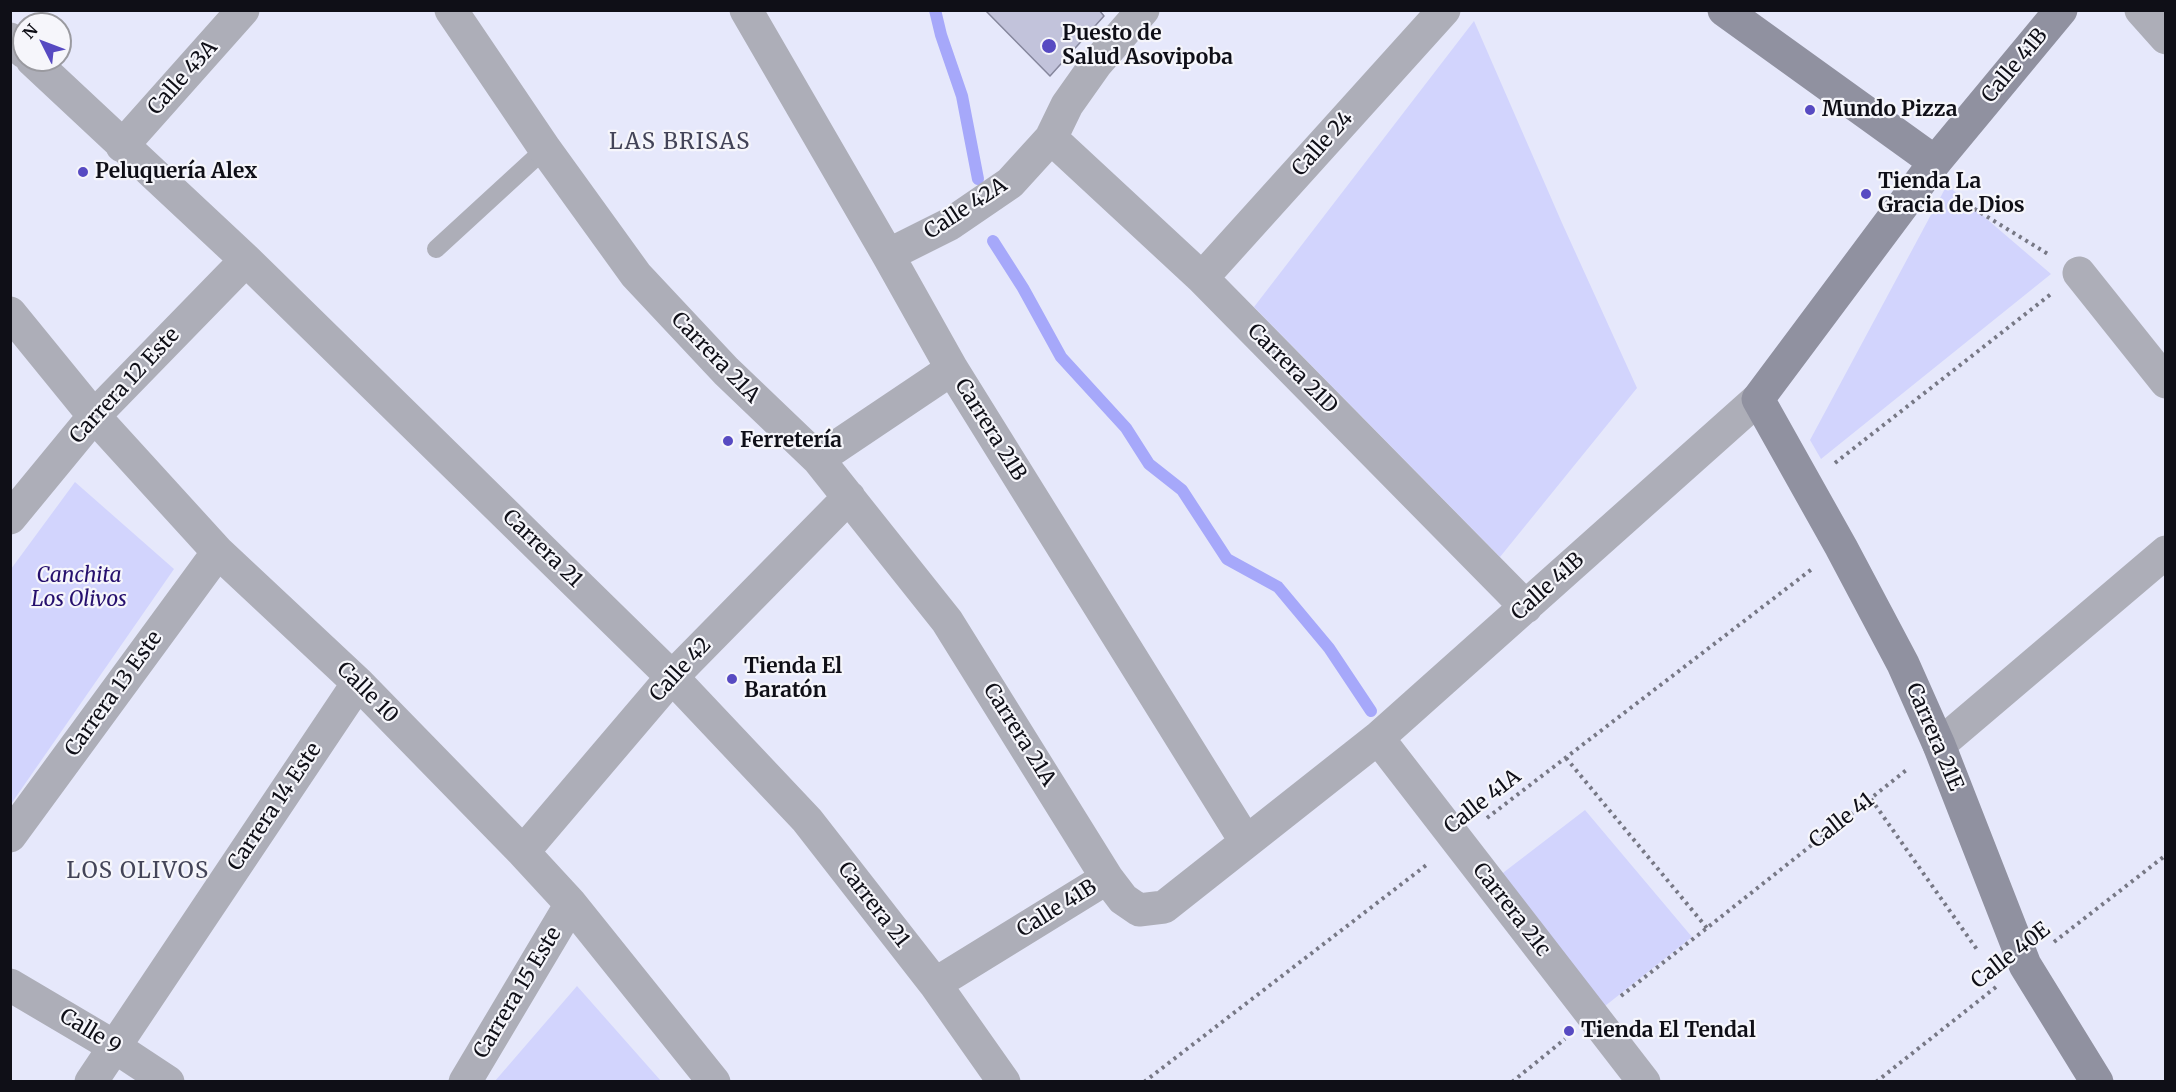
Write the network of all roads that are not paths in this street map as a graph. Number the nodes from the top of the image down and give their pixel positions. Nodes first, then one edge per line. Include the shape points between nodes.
1 (243, 10) edge
2 (451, 10) edge
3 (746, 10) edge
4 (1143, 10) edge
5 (1444, 10) edge
6 (1725, 10) edge
7 (2061, 10) edge
8 (2141, 10) edge
9 (2166, 38) edge
10 (45, 72) edge
11 (1051, 138) junction
12 (122, 146) junction
13 (545, 149) junction
14 (1930, 170) junction
15 (436, 249) dead end
16 (888, 255) junction
17 (246, 260) junction
18 (2079, 273) road end
19 (1202, 278) junction
20 (10, 314) edge
21 (952, 369) junction
22 (2166, 382) edge
23 (1758, 399) junction
24 (93, 416) junction
25 (818, 459) junction
26 (849, 497) junction
27 (10, 518) edge
28 (218, 552) junction
29 (2166, 552) edge
30 (1526, 607) junction
31 (672, 677) junction
32 (358, 683) junction
33 (1378, 738) junction
34 (1939, 745) junction
35 (10, 836) edge
36 (1246, 842) junction
37 (523, 852) junction
38 (1107, 878) junction
39 (571, 904) junction
40 (934, 984) junction
41 (10, 985) edge
42 (115, 1047) junction
43 (469, 1080) edge
44 (91, 1082) edge
45 (168, 1082) edge
46 (714, 1082) edge
47 (1005, 1082) edge
48 (1644, 1082) edge
49 (2097, 1082) edge

1 - 12 street, Calle 43A
2 - 13 street, Carrera 21A
3 - 16 street, Carrera 21B
4 - 11 street, Calle 42A via 1096,64 1067,105
5 - 19 street, Calle 24
6 - 14 street
7 - 14 street, Calle 41B
8 - 9 street
10 - 12 street, Carrera 21
11 - 16 street, Calle 42A via 1010,183 950,224
11 - 19 street, Carrera 21D
12 - 17 street, Carrera 21
13 - 15 lane
13 - 25 street, Carrera 21A via 636,275 726,371
14 - 23 street, Calle 41B
16 - 21 street, Carrera 21B
17 - 24 street, Carrera 12 Este
17 - 31 street, Carrera 21
18 - 22 street
19 - 30 street, Carrera 21D
20 - 24 street, Calle 10
21 - 25 street
21 - 36 street, Carrera 21B
23 - 30 street, Calle 41B
23 - 34 street, Carrera 21E via 1903,664
24 - 27 street, Carrera 12 Este
24 - 28 street, Calle 10
25 - 26 street, Carrera 21A
26 - 31 street, Calle 42
26 - 38 street, Carrera 21A via 947,621
28 - 32 street, Calle 10
28 - 35 street, Carrera 13 Este
29 - 34 street
30 - 33 street, Calle 41B
31 - 37 street, Calle 42
31 - 40 street, Carrera 21 via 807,820
32 - 37 street, Calle 10
32 - 42 street, Carrera 14 Este
33 - 36 street, Calle 41B
33 - 48 street, Carrera 21c
34 - 49 street, Carrera 21E via 2025,965
36 - 38 street, Calle 41B via 1164,907 1139,910 1123,899
37 - 39 street, Calle 10
38 - 40 street, Calle 41B
39 - 43 street, Carrera 15 Este
39 - 46 street, Calle 10
40 - 47 street, Carrera 21
41 - 42 street, Calle 9
42 - 44 street, Carrera 14 Este
42 - 45 street, Calle 9

